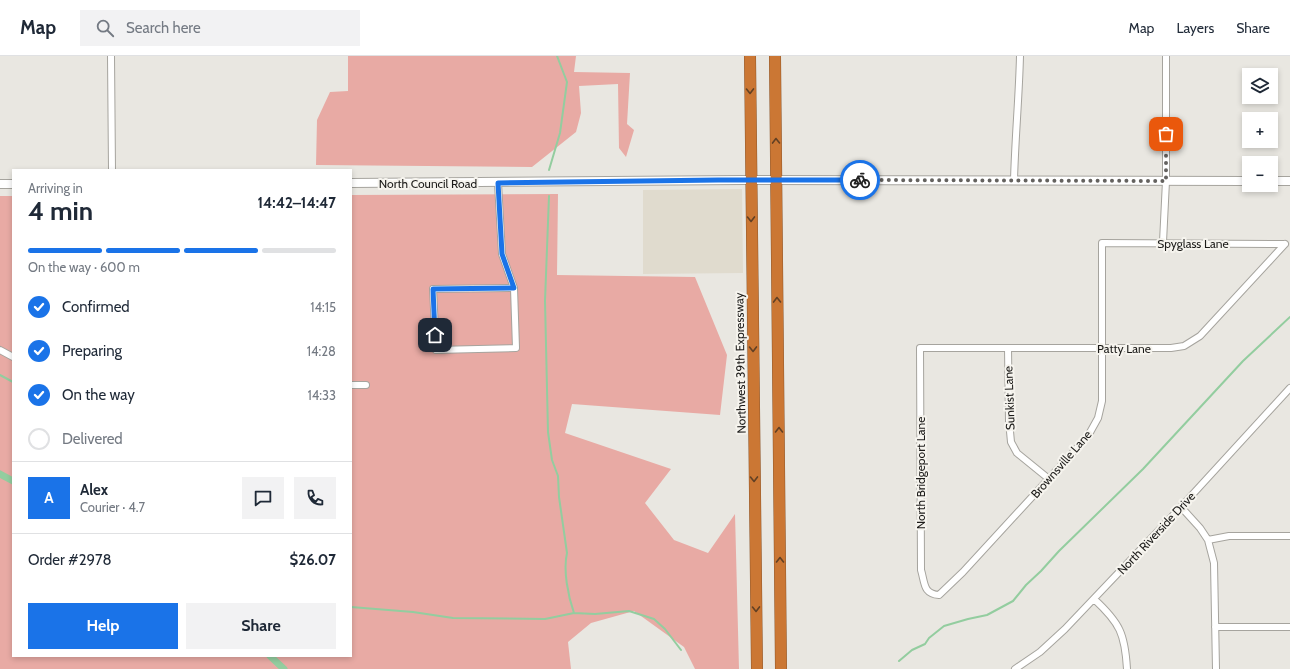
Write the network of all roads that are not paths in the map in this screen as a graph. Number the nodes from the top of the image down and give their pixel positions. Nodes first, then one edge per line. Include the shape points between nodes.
1 (111, 56) edge
2 (750, 56) edge
3 (775, 56) edge
4 (1020, 56) edge
5 (1166, 56) edge
6 (112, 169) edge
7 (751, 180) junction
8 (776, 180) junction
9 (1290, 180) edge
10 (1014, 181) junction
11 (1166, 181) junction
12 (1242, 181) edge
13 (1278, 181) edge
14 (352, 183) edge
15 (498, 183) junction
16 (0, 184) edge
17 (12, 184) edge
18 (1163, 242) junction
19 (1102, 243) joint
20 (1285, 244) joint
21 (514, 288) junction
22 (920, 348) joint
23 (1008, 348) junction
24 (1102, 348) junction
25 (0, 350) edge
26 (12, 356) edge
27 (352, 385) edge
28 (366, 385) dead end
29 (1288, 393) edge
30 (1049, 479) junction
31 (1181, 507) junction
32 (1290, 536) edge
33 (1208, 540) junction
34 (932, 594) joint
35 (1094, 599) junction
36 (1216, 627) junction
37 (1290, 627) edge
38 (757, 669) edge
39 (781, 669) edge
40 (1015, 669) edge
41 (1127, 669) edge
42 (1216, 669) edge

1 - 6 street
2 -> 7 highway, Northwest 39th Expressway
8 -> 3 highway
4 - 10 street
5 - 11 street
7 - 8 main road, North Council Road
7 - 15 main road, North Council Road
7 -> 38 highway, Northwest 39th Expressway
8 - 10 main road, North Council Road
39 -> 8 highway
9 - 13 main road
10 - 11 main road, North Council Road
11 - 12 main road, North Council Road
11 - 18 street
14 - 15 main road, North Council Road
15 - 21 street via 502,254
16 - 17 main road
18 - 19 street, Spyglass Lane
18 - 20 street, Spyglass Lane
19 - 24 street, Brownsville Lane
20 - 24 street, Patty Lane via 1200,336 1184,346
21 - 21 street via 516,348 436,350 433,289
22 - 23 street, Patty Lane
22 - 34 street, North Bridgeport Lane via 921,570 927,591
23 - 24 street, Patty Lane
23 - 30 street, Sunkist Lane via 1011,442 1017,453
24 - 30 street, Brownsville Lane via 1102,401 1098,418 1088,436
25 - 26 street
27 - 28 street
29 - 31 street, North Riverside Drive
30 - 34 street, Brownsville Lane via 947,588 939,595
31 - 33 street
31 - 35 street, North Riverside Drive
32 - 33 street via 1229,536
33 - 36 street via 1214,563
35 - 40 street, North Riverside Drive via 1040,652
35 - 41 street via 1118,623 1126,652
36 - 37 street
36 - 42 street

